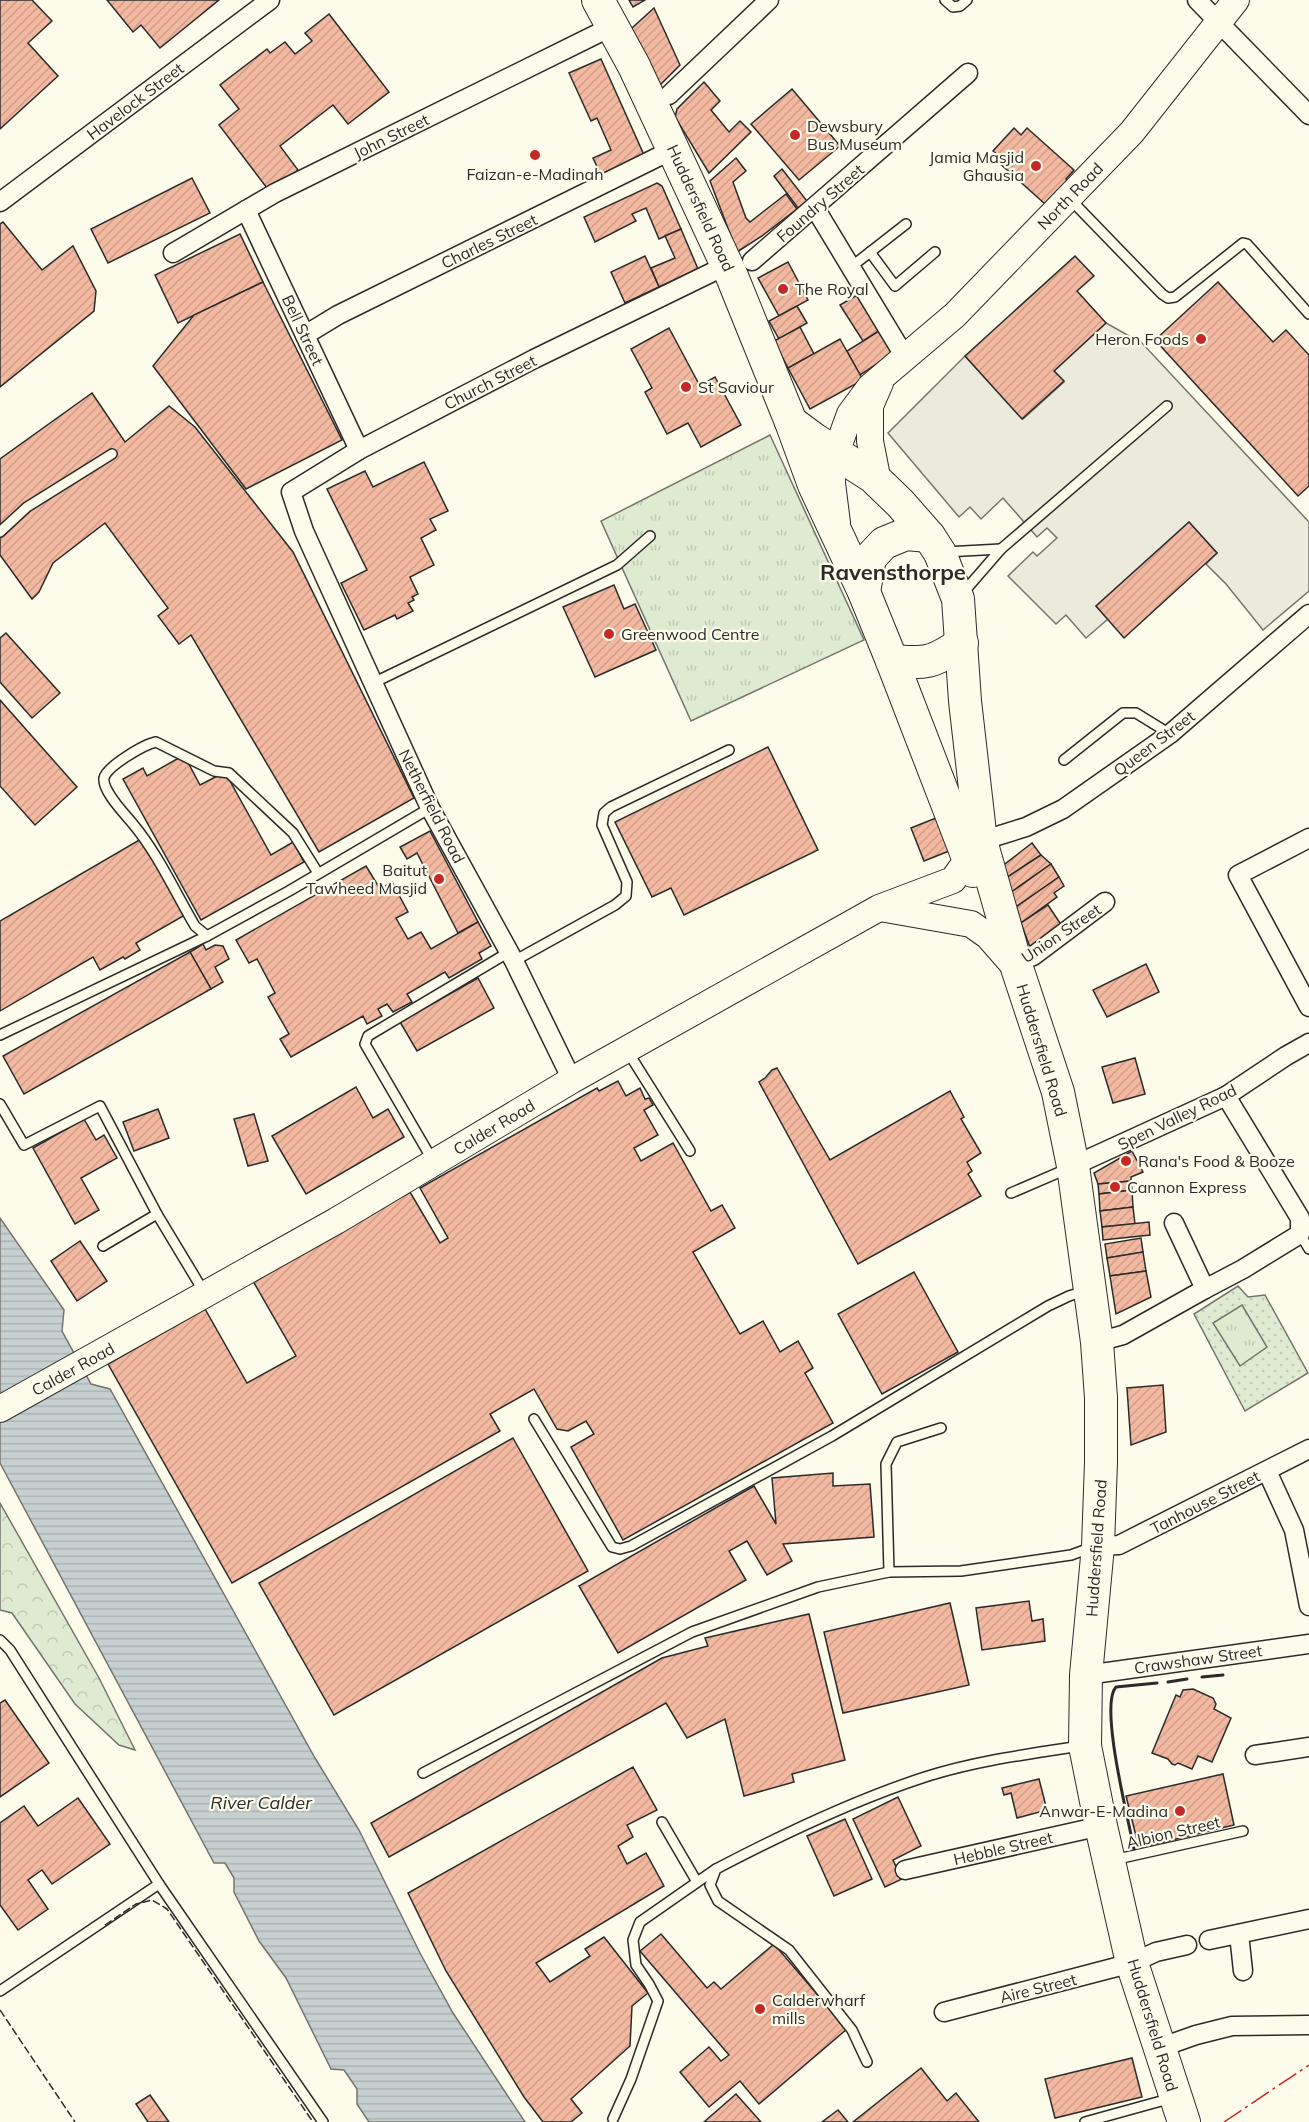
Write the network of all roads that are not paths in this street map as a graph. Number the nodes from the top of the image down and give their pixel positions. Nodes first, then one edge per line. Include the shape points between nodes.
1 (270, 0) edge
2 (769, 0) edge
3 (945, 0) edge
4 (967, 0) edge
5 (1197, 0) edge
6 (1236, 0) edge
7 (605, 13) edge
8 (1219, 22) junction
9 (968, 73) dead end
10 (669, 94) dead end
11 (1309, 115) edge
12 (674, 149) junction
13 (1068, 197) junction
14 (0, 202) edge
15 (815, 208) junction
16 (246, 210) junction
17 (906, 224) dead end
18 (870, 252) junction
19 (935, 252) dead end
20 (172, 253) dead end
21 (740, 263) junction
22 (851, 267) junction
23 (1309, 314) edge
24 (305, 335) junction
25 (905, 357) junction
26 (884, 375) junction
27 (1167, 406) dead end
28 (791, 422) junction
29 (359, 450) junction
30 (112, 453) dead end
31 (836, 453) junction
32 (878, 482) junction
33 (302, 526) joint
34 (0, 532) edge
35 (650, 536) dead end
36 (839, 538) junction
37 (935, 544) junction
38 (1001, 549) junction
39 (864, 592) junction
40 (958, 598) junction
41 (1309, 614) edge
42 (962, 643) junction
43 (892, 661) junction
44 (373, 682) junction
45 (965, 701) junction
46 (915, 723) junction
47 (1170, 734) junction
48 (729, 750) dead end
49 (1064, 760) dead end
50 (430, 808) junction
51 (1309, 838) edge
52 (974, 850) junction
53 (318, 873) junction
54 (1105, 903) dead end
55 (879, 908) junction
56 (207, 936) junction
57 (511, 957) junction
58 (1017, 967) junction
59 (1309, 1007) edge
60 (0, 1035) edge
61 (1309, 1043) edge
62 (627, 1050) junction
63 (572, 1080) junction
64 (1226, 1096) junction
65 (0, 1104) edge
66 (690, 1151) dead end
67 (434, 1163) junction
68 (1073, 1166) junction
69 (1011, 1193) dead end
70 (157, 1214) junction
71 (1174, 1223) dead end
72 (1305, 1242) edge
73 (103, 1246) dead end
74 (1206, 1289) junction
75 (1090, 1290) junction
76 (205, 1294) junction
77 (1097, 1342) junction
78 (0, 1409) edge
79 (534, 1419) dead end
80 (941, 1428) dead end
81 (1309, 1449) edge
82 (1267, 1471) junction
83 (1098, 1545) junction
84 (1305, 1567) edge
85 (889, 1572) junction
86 (1309, 1606) edge
87 (0, 1641) edge
88 (1309, 1644) edge
89 (1086, 1675) junction
90 (1085, 1746) junction
91 (1309, 1747) edge
92 (1255, 1755) dead end
93 (423, 1773) dead end
94 (662, 1822) dead end
95 (1101, 1826) junction
96 (1243, 1831) dead end
97 (1110, 1861) junction
98 (716, 1869) junction
99 (905, 1870) dead end
100 (697, 1882) junction
101 (159, 1884) junction
102 (1309, 1919) edge
103 (1239, 1934) junction
104 (1209, 1940) dead end
105 (1187, 1946) dead end
106 (1132, 1963) junction
107 (1243, 1971) dead end
108 (0, 1991) edge
109 (944, 2012) dead end
110 (1309, 2025) edge
111 (1159, 2048) junction
112 (867, 2062) dead end
113 (1179, 2109) edge
114 (613, 2119) dead end
115 (323, 2122) edge
116 (1084, 2122) edge

1 - 14 street, Havelock Street
2 - 10 street
3 - 4 lane via 953,7
5 - 8 street
6 - 8 street, North Road
7 - 12 highway, Huddersfield Road
7 - 16 street, John Street
8 - 11 street
8 - 13 street, North Road via 1132,132
9 - 15 street, Foundry Street
12 - 21 highway, Huddersfield Road
12 - 24 street, Charles Street via 338,315
13 - 23 lane via 1168,298 1175,297 1243,243
13 - 25 street, North Road via 955,315
15 - 21 street, Foundry Street
15 - 22 street
16 - 20 street, John Street
16 - 24 street, Bell Street
17 - 18 lane
18 - 19 lane via 895,286
18 - 22 lane
21 - 28 highway, Huddersfield Road
21 - 29 street, Church Street via 534,358
22 - 25 street
24 - 29 street, Bell Street
25 - 26 street, North Road
26 - 31 street, North Road via 850,414
26 - 32 street, North Road via 870,406 870,441
27 - 38 lane
28 - 31 highway, Huddersfield Road
28 - 36 highway, Huddersfield Road
29 - 33 street, Church Street via 291,492
30 - 34 lane via 27,507
31 - 32 highway, Huddersfield Road
31 - 36 street, North Road via 832,483
32 - 37 highway, Huddersfield Road
33 - 44 street, Netherfield Road
35 - 44 lane via 616,565
36 - 39 highway, Huddersfield Road
37 - 38 lane
37 - 39 highway via 906,534 884,543 870,558
37 - 40 highway, Huddersfield Road
38 - 40 lane
39 - 43 highway, Huddersfield Road
40 - 42 highway, Huddersfield Road
41 - 47 street, Queen Street
42 - 43 highway via 940,658 919,663
42 - 45 highway, Huddersfield Road
43 - 46 highway, Huddersfield Road
44 - 50 street, Netherfield Road
45 - 46 highway via 949,718 932,724
45 - 52 highway, Huddersfield Road
46 - 52 highway, Huddersfield Road
47 - 49 lane via 1136,713 1123,713
47 - 52 street, Queen Street via 1063,809
48 - 57 lane via 604,813 602,825 627,882 626,896
50 - 53 lane
50 - 57 street, Netherfield Road
51 - 59 street via 1238,875
52 - 55 street, Calder Road via 953,879
52 - 58 highway, Huddersfield Road via 999,932
53 - 56 lane
53 - 56 lane via 293,833 229,773 214,771 156,742 147,744 109,770 104,778 106,790 146,840 195,926
54 - 58 street, Union Street
55 - 58 street via 965,921 988,936
55 - 62 street, Calder Road
56 - 60 lane
57 - 63 street, Netherfield Road
57 - 67 lane via 368,1036 365,1044
58 - 68 highway, Huddersfield Road via 1058,1092
61 - 64 street, Spen Valley Road
62 - 63 street, Calder Road
62 - 66 lane
63 - 67 street, Calder Road
64 - 68 street, Spen Valley Road
64 - 72 street via 1300,1218
65 - 70 lane via 24,1145 100,1106
67 - 76 street, Calder Road
68 - 69 lane
68 - 75 highway, Huddersfield Road
70 - 73 lane
70 - 76 lane
71 - 74 street
72 - 74 street
74 - 77 street via 1123,1335
75 - 77 highway, Huddersfield Road
75 - 79 lane via 1048,1306 832,1436 620,1549 612,1547
76 - 78 street, Calder Road
77 - 83 highway, Huddersfield Road via 1101,1398
80 - 85 lane via 897,1442 886,1464
81 - 82 street, Tanhouse Street
82 - 83 street, Tanhouse Street via 1119,1545
82 - 84 street via 1294,1530
83 - 85 lane via 1071,1555 961,1571
83 - 89 highway, Huddersfield Road
84 - 86 street
85 - 93 lane via 818,1587 692,1632
87 - 101 lane via 10,1650
88 - 89 street, Crawshaw Street
89 - 90 highway, Huddersfield Road
90 - 95 highway, Huddersfield Road
90 - 98 lane via 995,1759 926,1777 875,1795
91 - 92 street
94 - 100 lane
95 - 97 highway, Huddersfield Road
95 - 99 street, Hebble Street
96 - 97 lane, Albion Street
97 - 106 highway, Huddersfield Road
98 - 100 lane
98 - 112 lane via 710,1885 718,1901 789,1950 852,2030
100 - 114 lane via 640,1922 633,1940 636,1965 658,2001
101 - 108 lane
101 - 115 lane
102 - 103 street
103 - 104 street
103 - 107 street
105 - 106 street, Aire Street via 1155,1952
106 - 109 street, Aire Street
106 - 111 highway, Huddersfield Road
110 - 111 street via 1232,2026
111 - 113 highway, Huddersfield Road
113 - 116 lane

